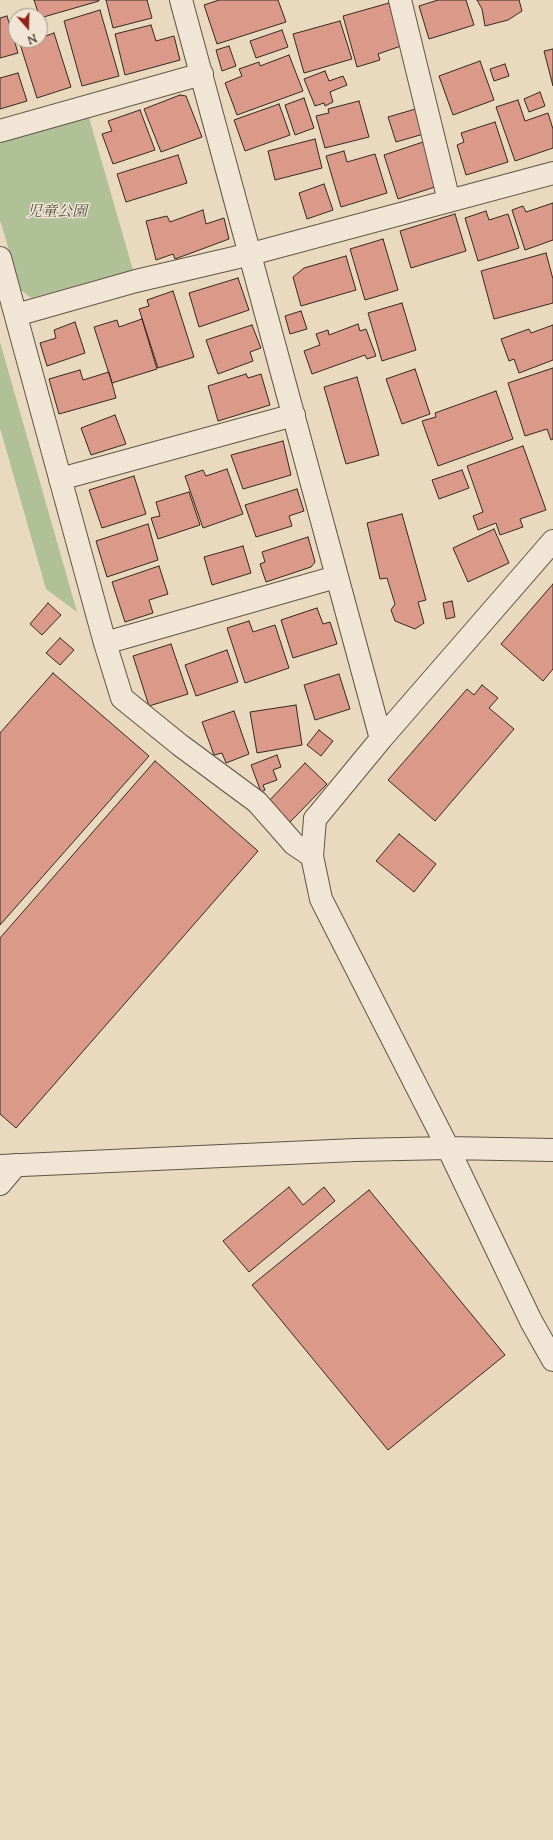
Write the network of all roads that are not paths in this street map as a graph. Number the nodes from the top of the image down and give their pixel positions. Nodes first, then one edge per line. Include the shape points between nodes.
1 (181, 0) edge
2 (400, 0) edge
3 (202, 74) junction
4 (0, 132) edge
5 (553, 173) edge
6 (450, 201) junction
7 (251, 254) junction
8 (0, 258) edge
9 (16, 315) junction
10 (294, 415) junction
11 (60, 479) junction
12 (553, 541) edge
13 (336, 578) junction
14 (105, 643) junction
15 (381, 739) junction
16 (312, 856) junction
17 (448, 1148) junction
18 (553, 1150) edge
19 (8, 1166) edge
20 (0, 1184) edge
21 (553, 1360) edge

1 - 3 street
2 - 6 street
3 - 4 street
3 - 7 street
5 - 6 street
6 - 7 street
7 - 9 street via 136,281
7 - 10 street
8 - 9 street
9 - 11 street
10 - 11 street
10 - 13 street
11 - 14 street
12 - 15 street
13 - 14 street
13 - 15 street
14 - 16 street via 122,698 180,746 257,802 294,844
15 - 16 street via 315,819
16 - 17 street via 321,899
17 - 18 street
17 - 19 street via 347,1150
17 - 21 street via 531,1321
19 - 20 street

